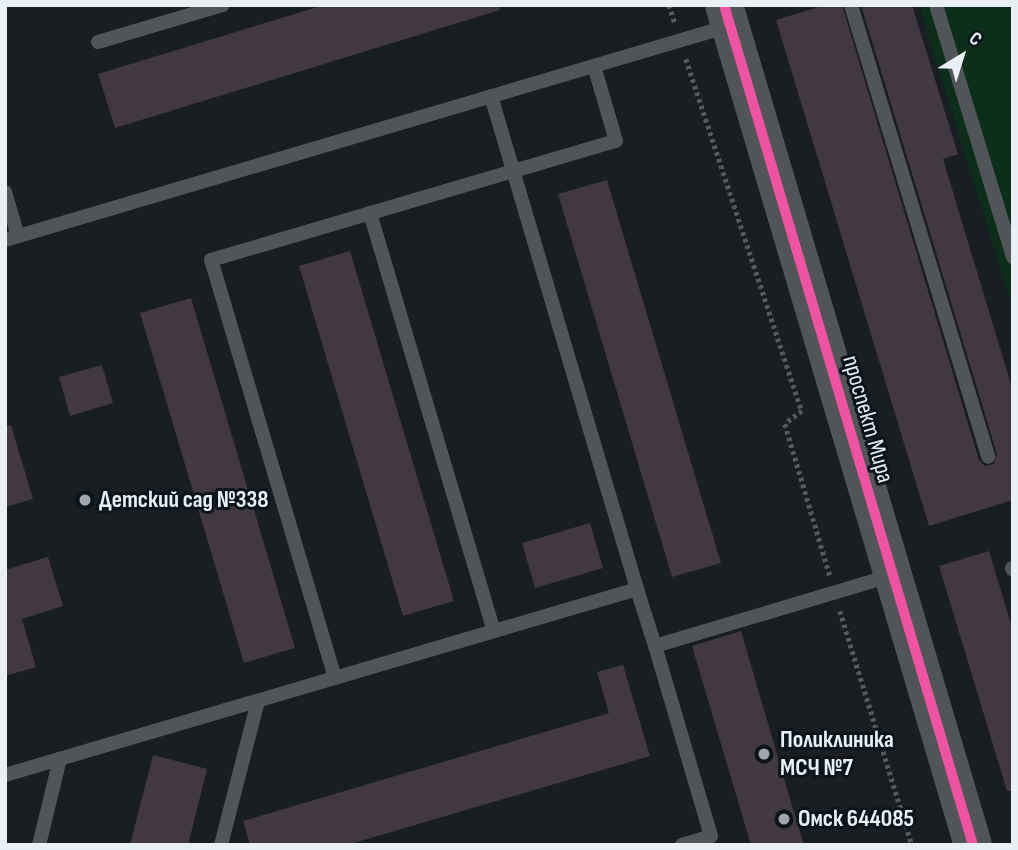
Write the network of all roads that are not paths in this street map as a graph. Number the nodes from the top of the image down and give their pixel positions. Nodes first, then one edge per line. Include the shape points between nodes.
1 (223, 5) edge
2 (851, 5) edge
3 (936, 5) edge
4 (729, 13) edge
5 (98, 42) dead end
6 (594, 66) junction
7 (492, 96) junction
8 (514, 171) junction
9 (5, 192) edge
10 (370, 214) junction
11 (12, 238) edge
12 (1013, 257) edge
13 (988, 457) dead end
14 (892, 576) junction
15 (637, 589) junction
16 (494, 631) junction
17 (654, 646) junction
18 (335, 678) junction
19 (258, 701) junction
20 (60, 759) junction
21 (5, 775) edge
22 (39, 845) edge
23 (221, 845) edge
24 (682, 845) edge
25 (974, 845) edge

1 - 5 lane
2 - 13 lane
3 - 12 lane
4 - 6 lane via 680,40
4 - 14 street, проспект Мира
6 - 7 lane
6 - 8 lane via 616,141
7 - 8 lane
7 - 11 lane
8 - 10 lane
8 - 15 lane
9 - 11 lane
10 - 16 lane
10 - 18 lane via 211,260
14 - 17 lane
14 - 25 street, проспект Мира
15 - 16 lane
15 - 17 lane
16 - 18 lane
17 - 24 lane via 711,836
18 - 19 lane
19 - 20 lane
19 - 23 lane
20 - 21 lane
20 - 22 lane

